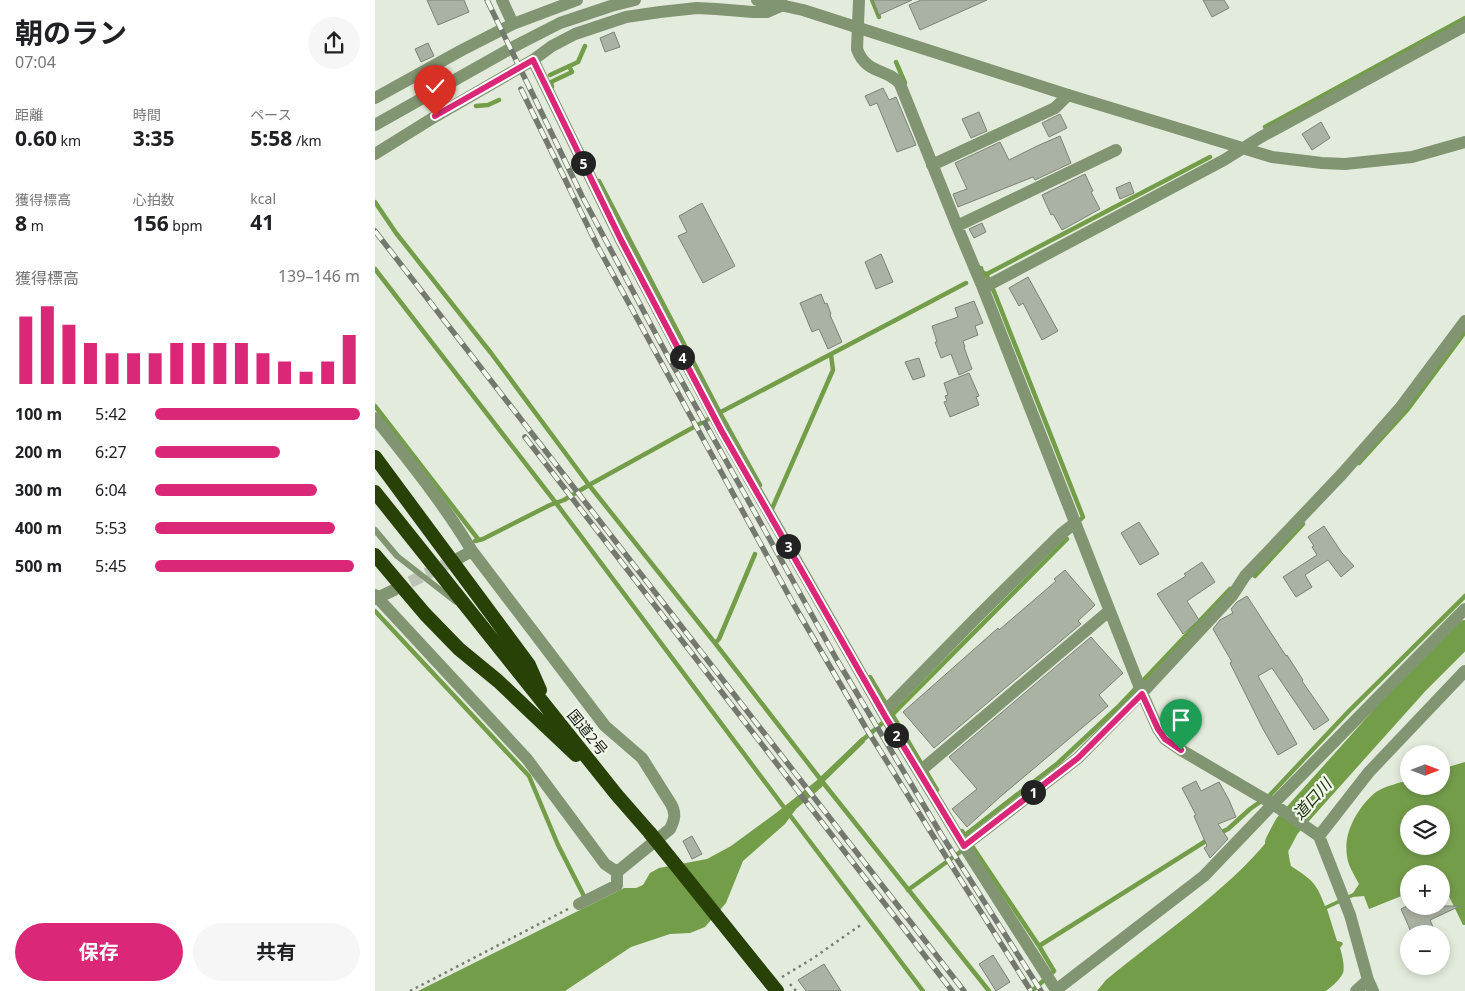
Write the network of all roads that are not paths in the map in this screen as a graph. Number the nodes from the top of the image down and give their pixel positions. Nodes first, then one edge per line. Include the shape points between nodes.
1 (502, 0) edge
2 (577, 0) edge
3 (635, 0) edge
4 (757, 0) edge
5 (859, 0) edge
6 (781, 2) edge
7 (513, 24) junction
8 (1465, 26) edge
9 (858, 27) junction
10 (533, 60) junction
11 (1068, 95) junction
12 (375, 98) edge
13 (375, 125) edge
14 (1465, 142) edge
15 (1243, 149) junction
16 (1116, 150) dead end
17 (375, 154) edge
18 (936, 163) junction
19 (961, 224) junction
20 (989, 285) junction
21 (1465, 321) edge
22 (375, 418) edge
23 (375, 456) edge
24 (375, 492) edge
25 (1075, 523) junction
26 (375, 530) edge
27 (472, 551) junction
28 (375, 555) edge
29 (459, 558) tunnel mouth
30 (394, 590) tunnel mouth
31 (376, 597) edge
32 (1465, 609) edge
33 (1109, 611) junction
34 (477, 618) junction
35 (1465, 671) edge
36 (1140, 688) junction
37 (547, 707) junction
38 (887, 714) junction
39 (922, 770) junction
40 (616, 794) junction
41 (1267, 801) junction
42 (1314, 833) junction
43 (967, 843) junction
44 (617, 872) junction
45 (584, 902) road end
46 (777, 985) edge
47 (1370, 986) edge
48 (1357, 991) edge

1 - 7 street
2 - 7 street
3 - 13 street via 560,23
4 - 6 street
5 - 9 street
6 - 9 street
6 - 10 street via 767,12 697,8 626,17 575,34
7 - 12 street
8 - 15 street
9 - 11 street
9 - 18 street via 859,56 871,68 898,81
10 - 17 street
10 - 38 street via 621,240 711,412
11 - 15 street
11 - 18 street via 1055,108
14 - 15 street via 1412,157 1345,164 1272,157
15 - 20 street
16 - 19 street
18 - 19 street
19 - 20 street
20 - 25 street
21 - 36 street via 1406,400 1342,474 1245,576 1232,596
22 - 27 street via 457,526
23 - 37 highway via 529,665
24 - 34 highway, 国道2号
25 - 33 street
25 - 38 street via 977,617
26 - 34 lane via 397,556
27 - 29 street
27 - 44 street via 605,726 642,758 675,810 670,829
28 - 40 highway via 459,649 498,680
30 - 31 street
31 - 44 street via 527,759 605,864
32 - 41 street
33 - 36 street
33 - 39 street
34 - 37 highway, 国道2号
35 - 42 street
36 - 41 street via 1165,739
36 - 43 street via 1078,758
37 - 40 highway, 国道2号
38 - 39 street
39 - 43 street
40 - 46 highway, 国道2号, bridge
41 - 42 street
41 - 43 street via 1204,876 1056,990
42 - 47 street via 1350,915
44 - 45 street via 617,885
47 - 48 street

